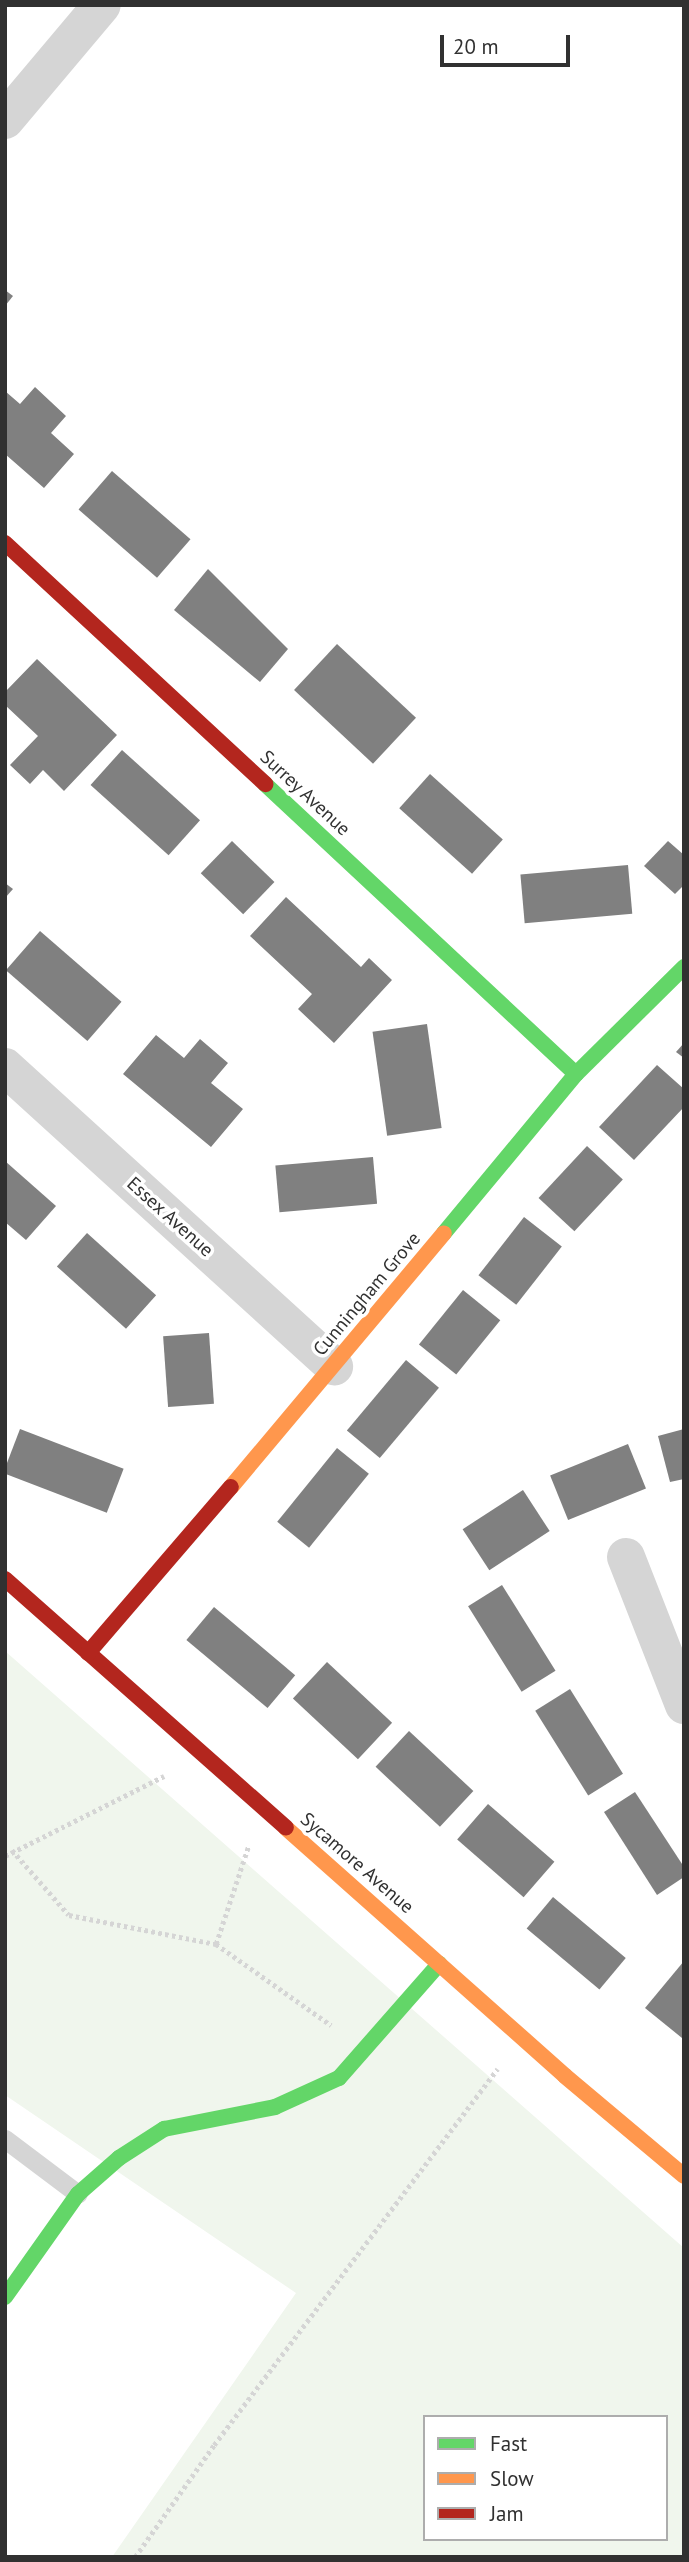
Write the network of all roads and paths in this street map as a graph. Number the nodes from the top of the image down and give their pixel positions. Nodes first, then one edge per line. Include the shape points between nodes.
1 (103, 5) edge
2 (5, 120) edge
3 (5, 543) edge
4 (684, 967) edge
5 (5, 1067) edge
6 (576, 1074) junction
7 (334, 1366) junction
8 (626, 1557) dead end
9 (5, 1579) edge
10 (88, 1653) junction
11 (684, 1706) edge
12 (204, 1756) junction
13 (261, 1807) junction
14 (12, 1850) junction
15 (5, 1856) edge
16 (216, 1944) junction
17 (439, 1964) junction
18 (521, 2036) junction
19 (365, 2049) junction
20 (5, 2139) edge
21 (684, 2176) edge
22 (78, 2194) junction
23 (5, 2297) edge
24 (135, 2557) edge

1 - 2 street
3 - 6 street, Surrey Avenue
4 - 6 street, Cunningham Grove
5 - 7 street, Essex Avenue
6 - 7 street, Cunningham Grove
7 - 10 street, Cunningham Grove
8 - 11 street
9 - 10 street, Sycamore Avenue
10 - 12 street, Sycamore Avenue
12 - 13 street, Sycamore Avenue
12 - 14 path
13 - 16 path
13 - 17 street, Sycamore Avenue
14 - 15 path
14 - 16 path via 69,1915
16 - 19 path
17 - 18 street, Sycamore Avenue
17 - 19 street
18 - 21 street, Sycamore Avenue
18 - 24 path
19 - 22 street via 339,2078 286,2103 164,2129 119,2158
20 - 22 lane
22 - 23 street

